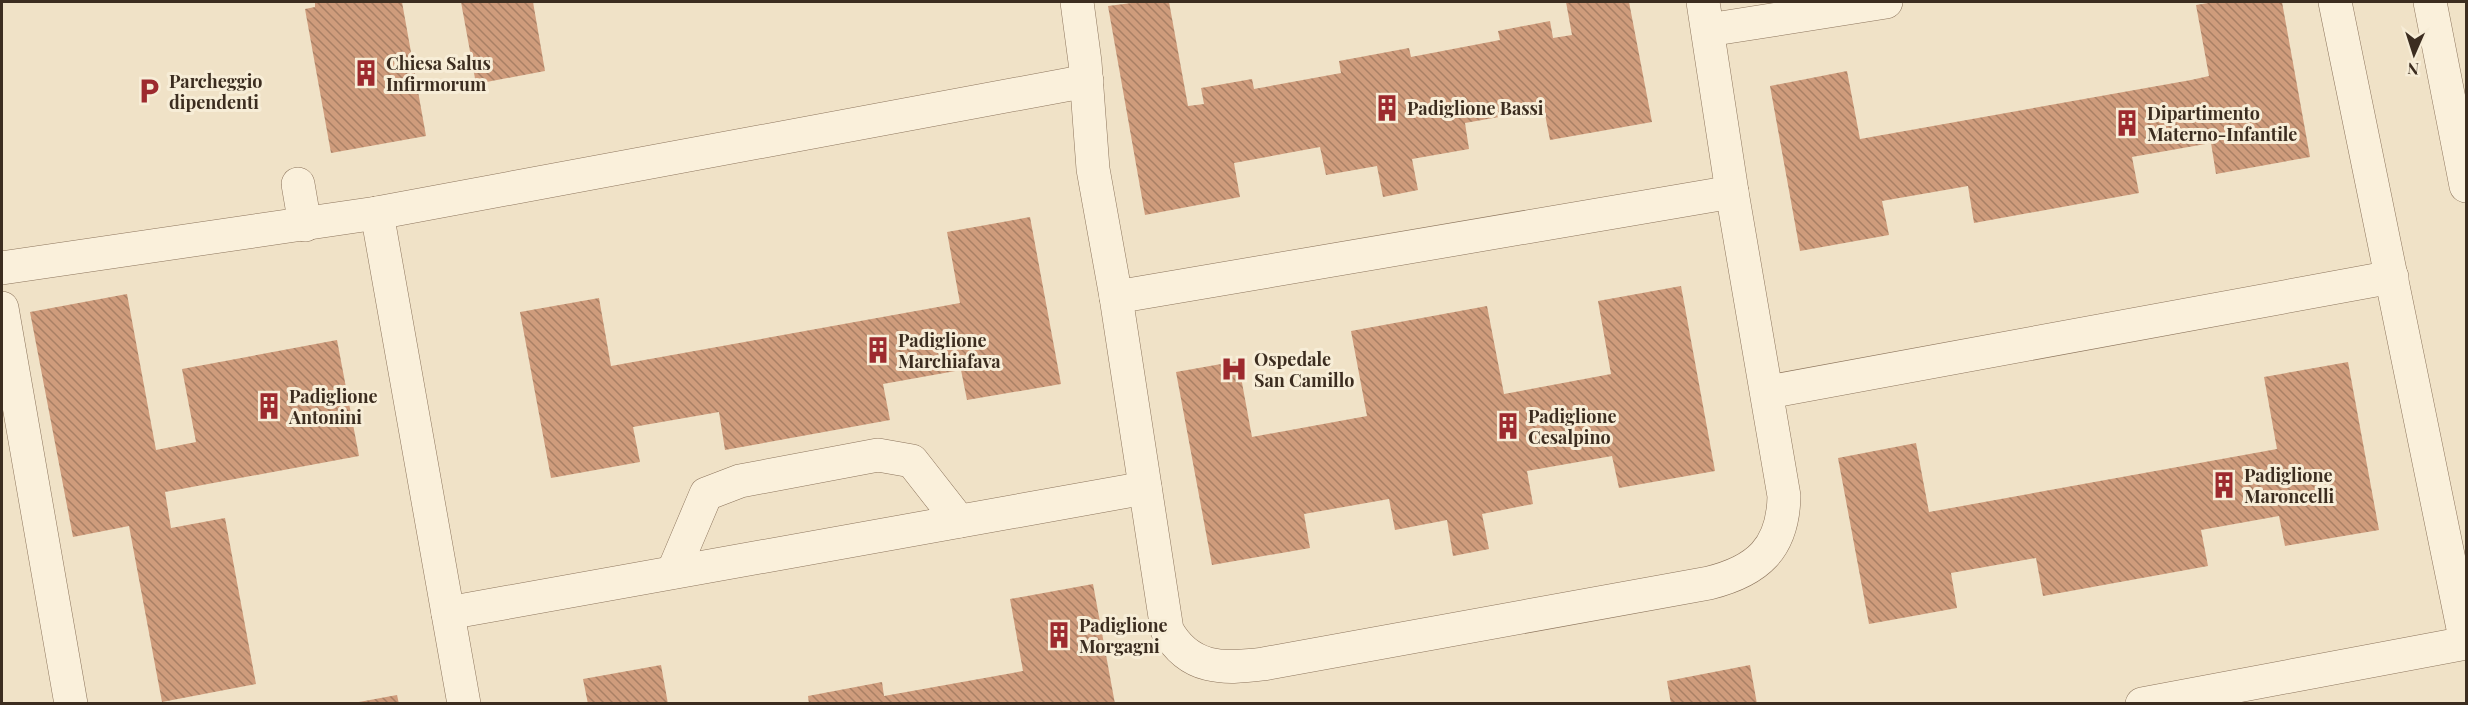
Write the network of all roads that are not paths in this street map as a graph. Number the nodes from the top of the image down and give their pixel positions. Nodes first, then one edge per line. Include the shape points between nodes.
1 (1077, 2) edge
2 (1886, 2) edge
3 (2335, 2) edge
4 (2430, 2) edge
5 (1706, 16) edge
6 (1087, 81) junction
7 (298, 184) dead end
8 (2466, 186) edge
9 (1732, 192) junction
10 (377, 213) junction
11 (305, 225) junction
12 (2, 268) edge
13 (2392, 277) junction
14 (1116, 297) junction
15 (2, 308) edge
16 (1768, 392) junction
17 (1145, 488) junction
18 (959, 521) junction
19 (673, 572) junction
20 (448, 613) junction
21 (2466, 643) edge
22 (71, 704) edge
23 (464, 704) edge
24 (2142, 704) edge

1 - 6 lane
2 - 5 lane
3 - 13 lane
4 - 8 lane
5 - 9 lane
6 - 10 lane
6 - 14 lane via 1093,169
7 - 11 lane
9 - 14 lane
9 - 16 lane
10 - 11 lane
10 - 20 lane
11 - 12 lane
13 - 16 lane
13 - 21 lane
14 - 17 lane
15 - 22 lane
16 - 17 lane via 1783,480 1784,512 1773,545 1745,571 1709,583 1263,664 1207,664 1182,652 1174,642 1163,611
17 - 18 lane
18 - 19 lane
18 - 19 lane via 912,461 878,455 740,481 706,494
19 - 20 lane
20 - 23 lane
21 - 24 lane

